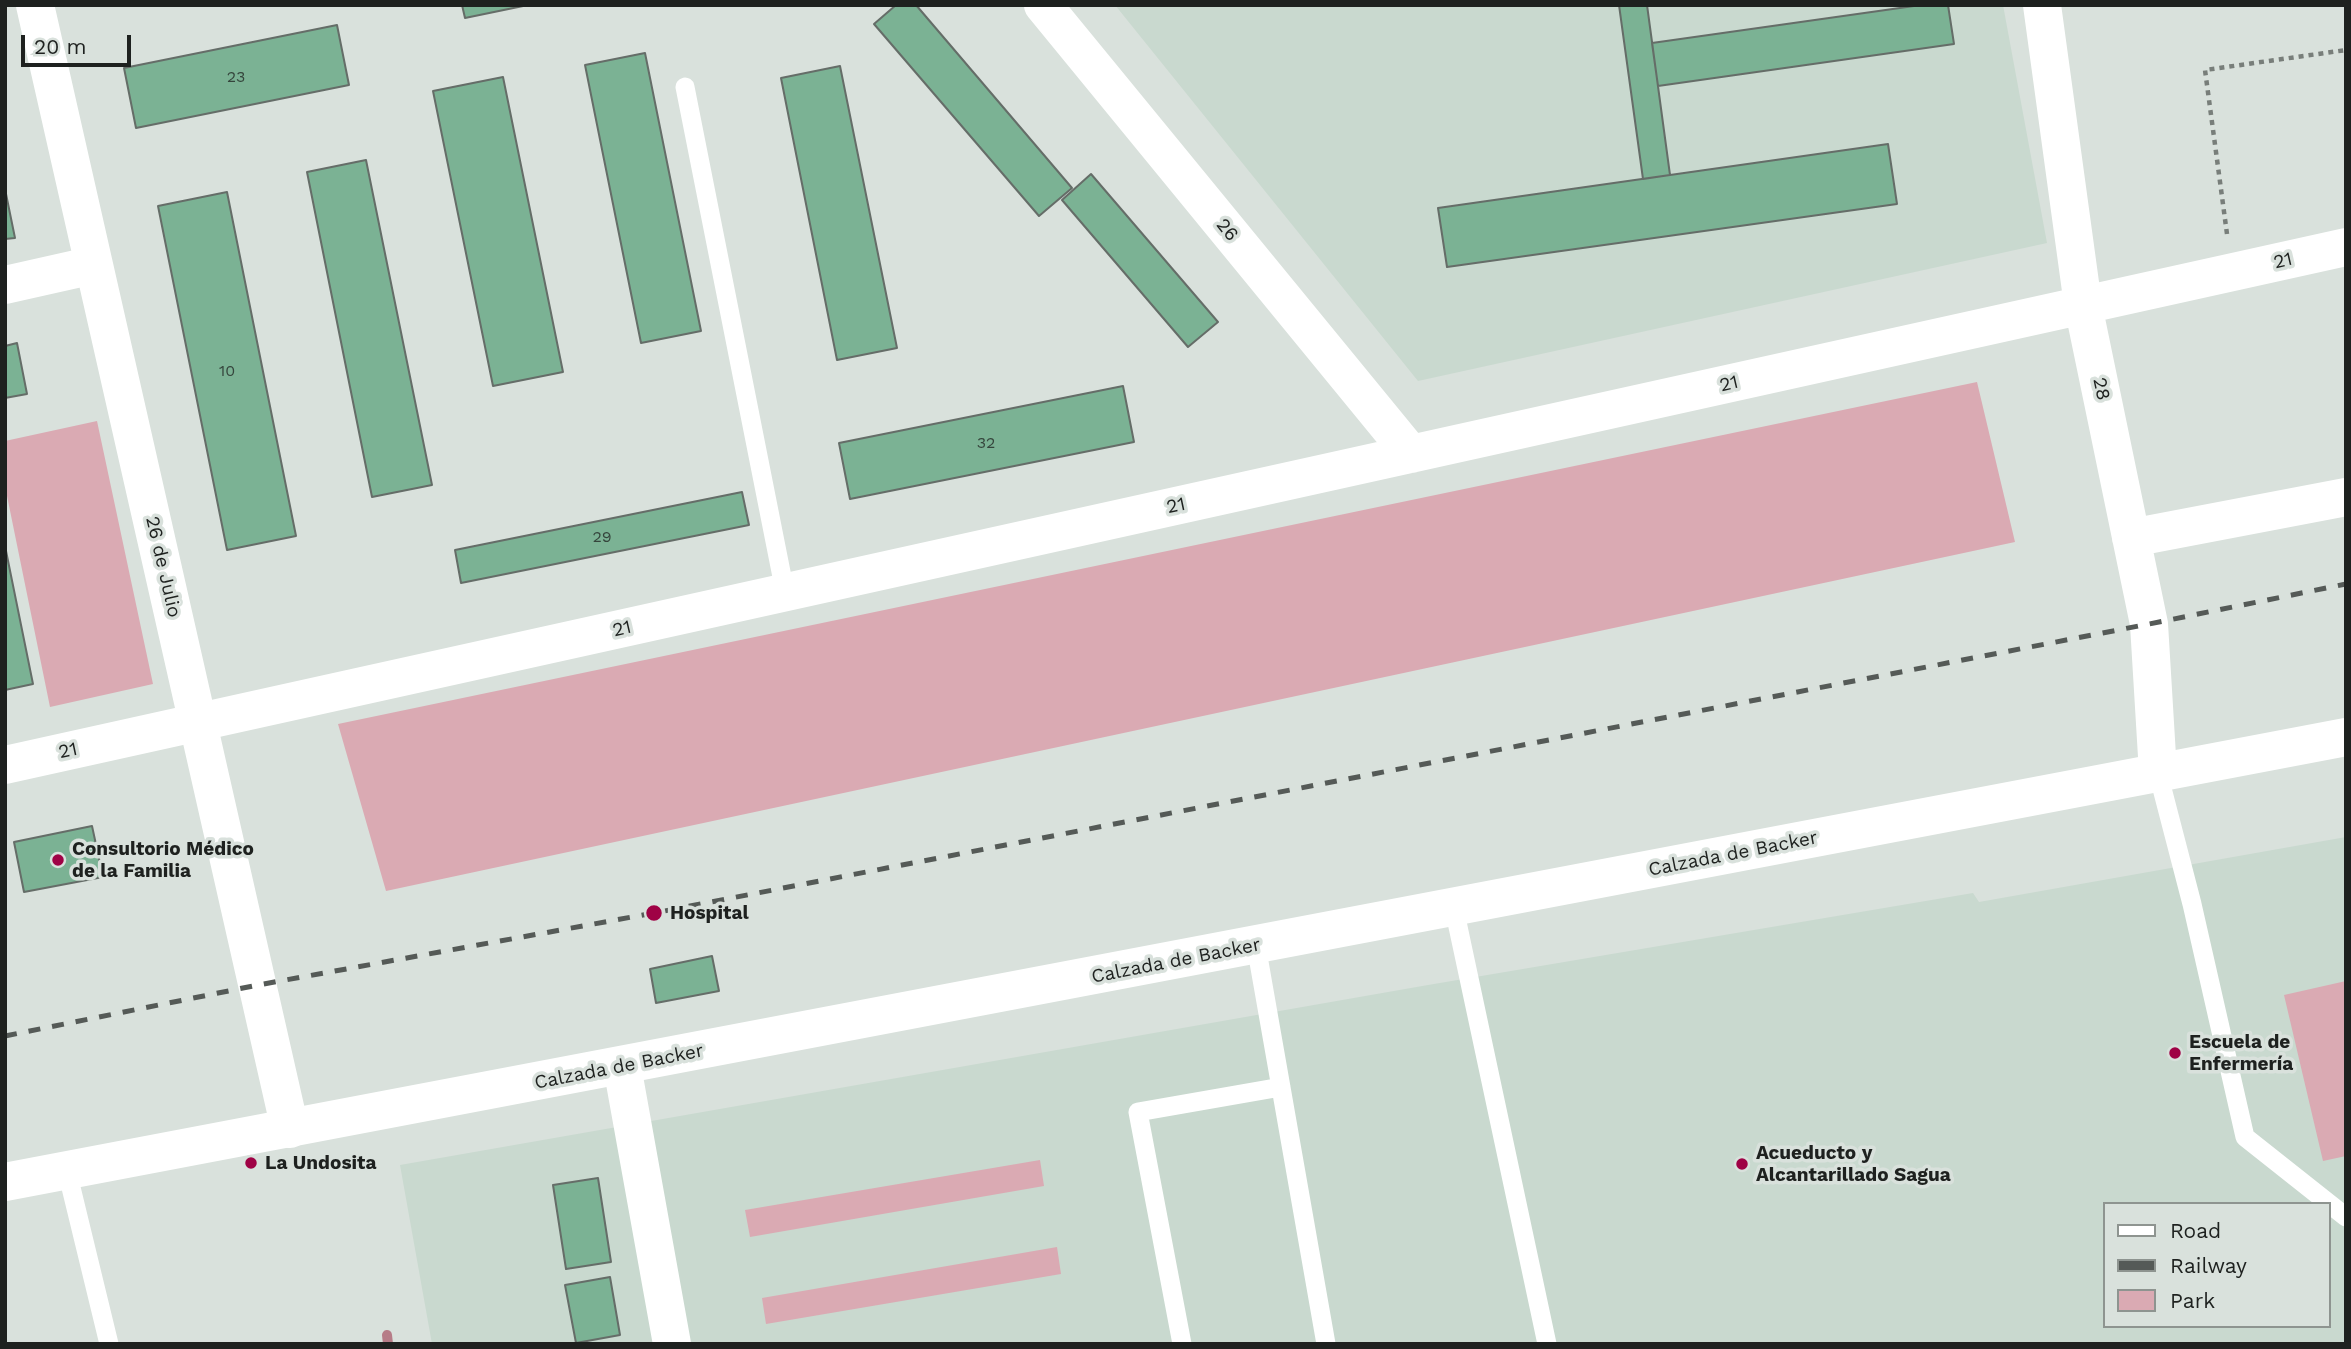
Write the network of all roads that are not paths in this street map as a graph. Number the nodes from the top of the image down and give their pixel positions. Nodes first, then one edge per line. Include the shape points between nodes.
1 (34, 5) edge
2 (1043, 5) edge
3 (2042, 5) edge
4 (685, 87) dead end
5 (2346, 247) edge
6 (94, 265) junction
7 (5, 285) edge
8 (2083, 305) junction
9 (1411, 454) junction
10 (2346, 497) edge
11 (2131, 538) junction
12 (785, 593) junction
13 (198, 723) junction
14 (2346, 737) edge
15 (5, 765) edge
16 (2158, 773) junction
17 (1454, 908) junction
18 (1256, 945) junction
19 (622, 1066) junction
20 (1281, 1087) junction
21 (290, 1129) junction
22 (67, 1171) junction
23 (5, 1182) edge
24 (2327, 1202) edge
25 (2330, 1204) edge
26 (2346, 1217) edge
27 (109, 1344) edge
28 (672, 1344) edge
29 (1182, 1344) edge
30 (1326, 1344) edge
31 (1547, 1344) edge

1 - 6 street, 26 de Julio
2 - 9 street, 26
3 - 8 street, 28
4 - 12 lane
5 - 8 street, 21
6 - 7 street
6 - 13 street, 26 de Julio
8 - 9 street, 21
8 - 11 street, 28
9 - 12 street, 21
10 - 11 street
11 - 16 street, 28 via 2149,624
12 - 13 street, 21
13 - 15 street, 21
13 - 21 street, 26 de Julio
14 - 16 street, Calzada de Backer
16 - 17 street, Calzada de Backer
16 - 24 lane via 2245,1137
17 - 18 street, Calzada de Backer
17 - 31 lane
18 - 19 street, Calzada de Backer
18 - 20 lane
19 - 21 street, Calzada de Backer
19 - 28 street
20 - 29 lane via 1138,1112
20 - 30 lane
21 - 22 street, Calzada de Backer
22 - 23 street, Calzada de Backer
22 - 27 lane
25 - 26 lane

